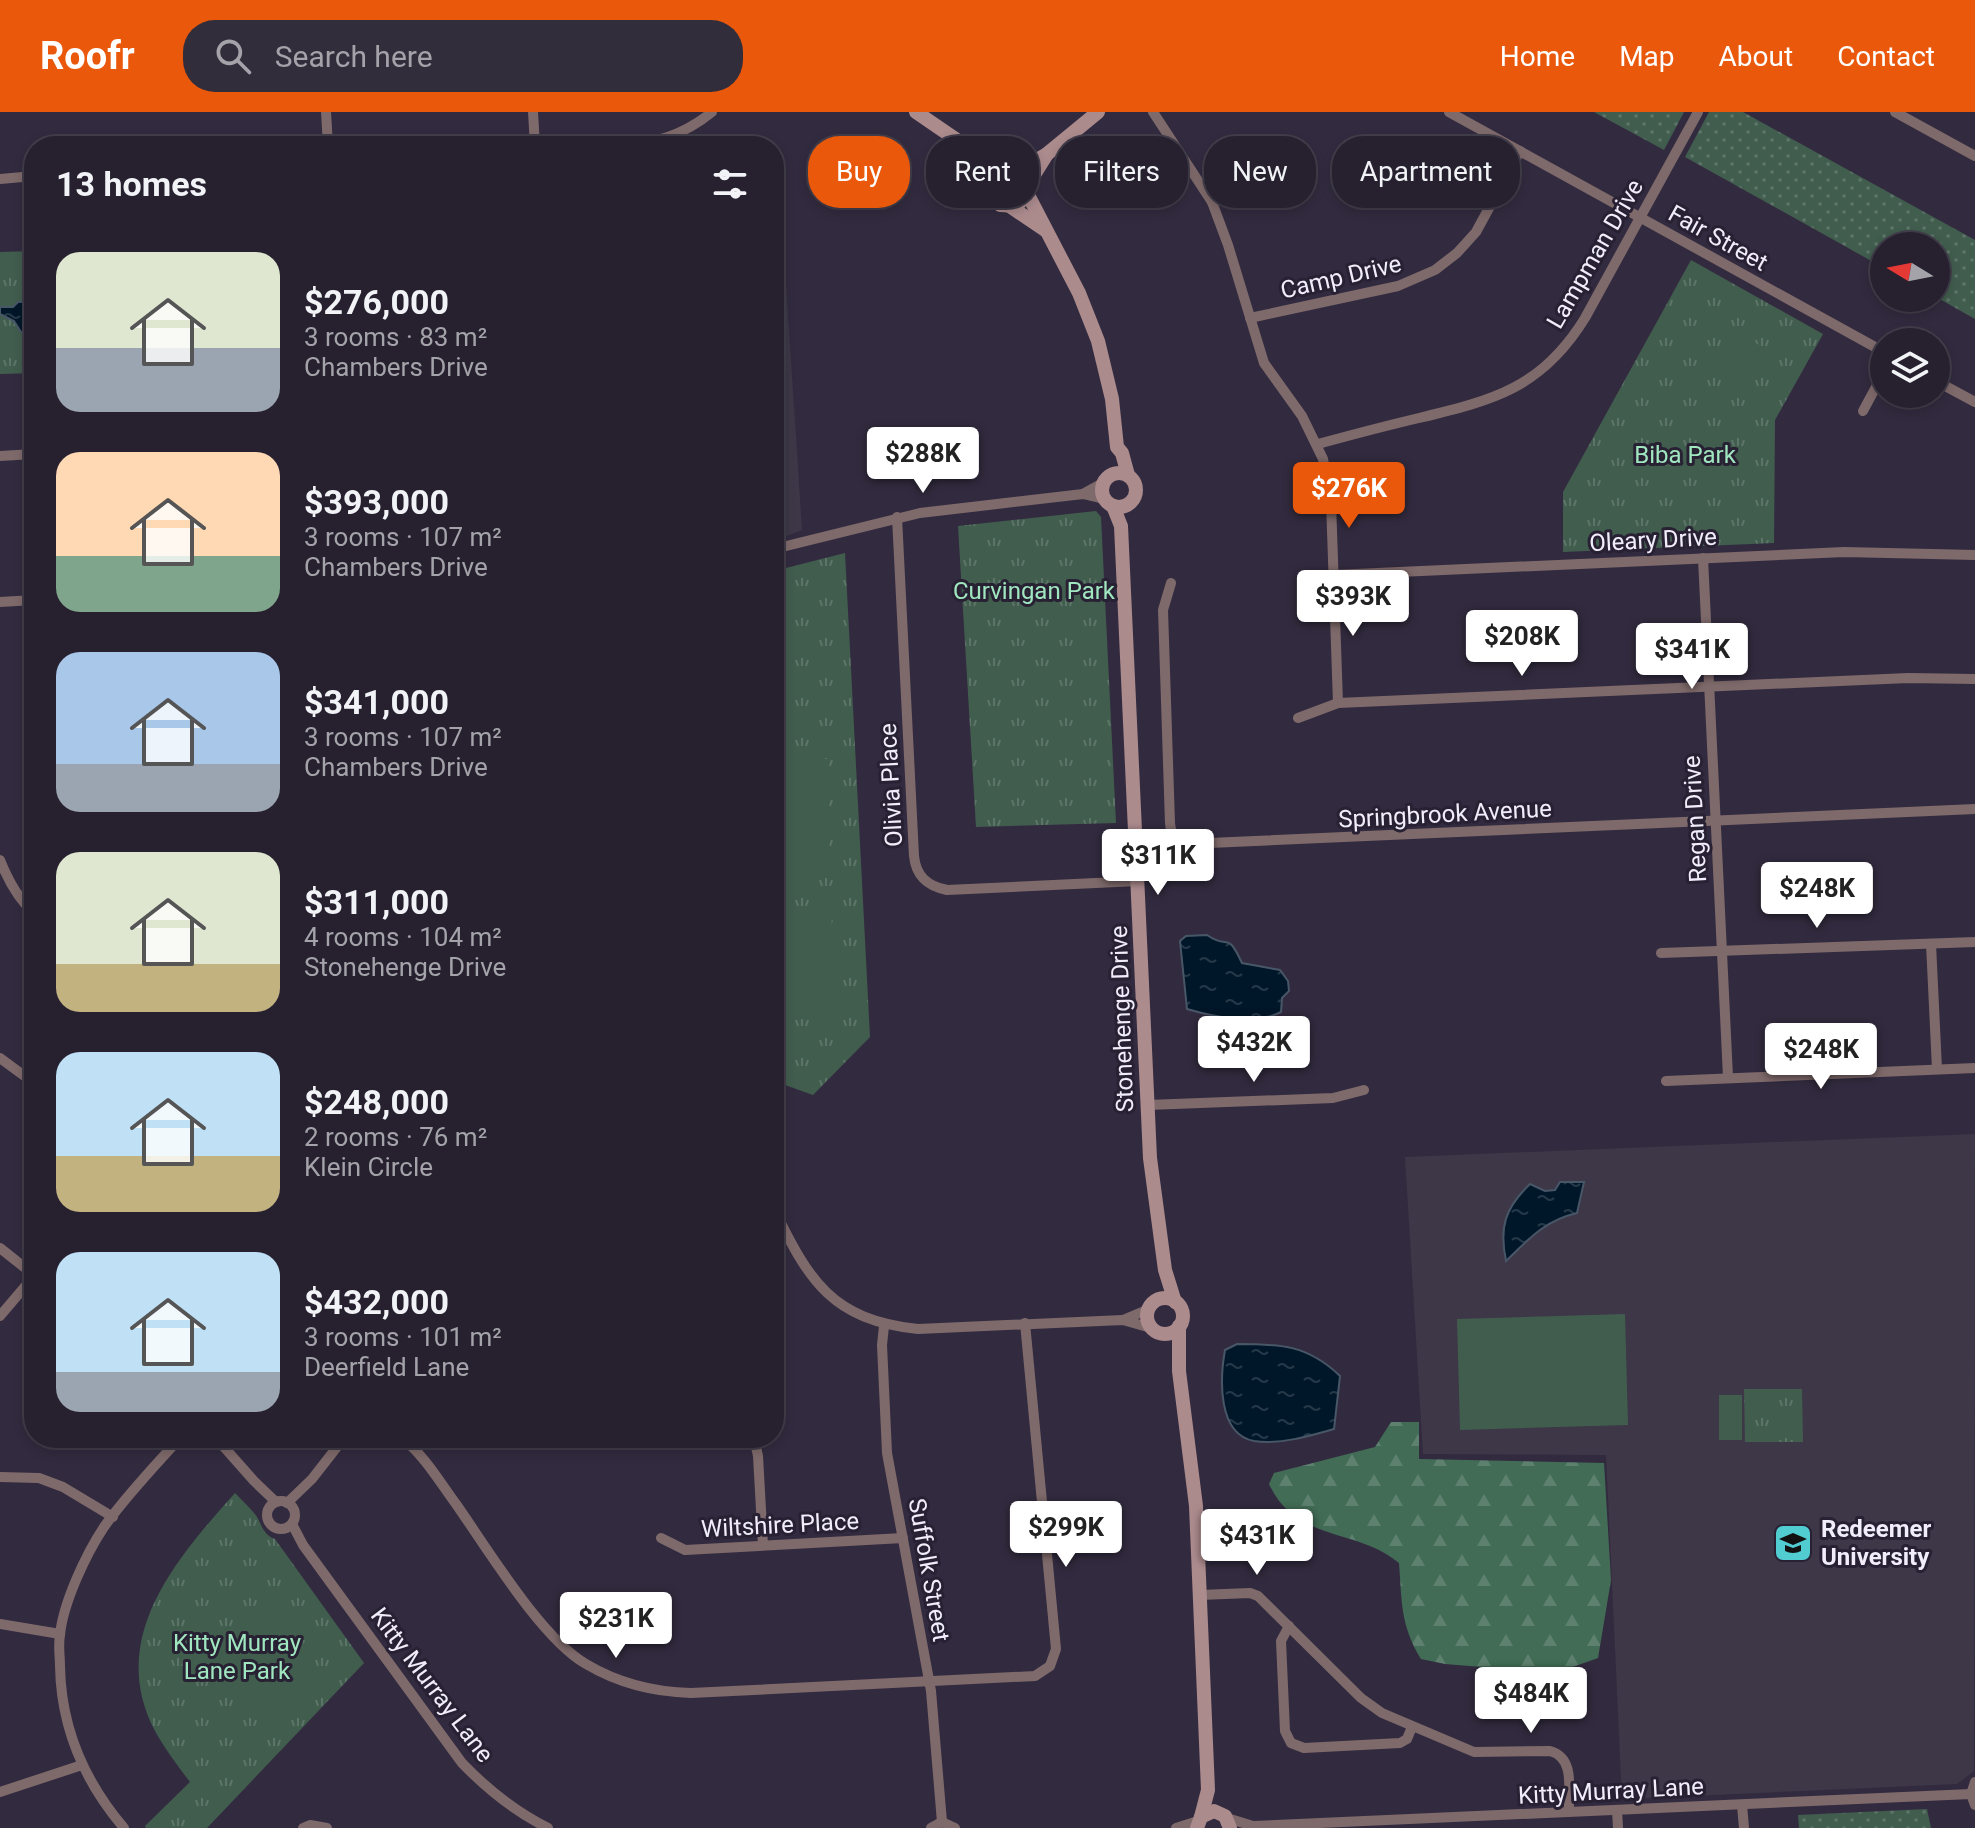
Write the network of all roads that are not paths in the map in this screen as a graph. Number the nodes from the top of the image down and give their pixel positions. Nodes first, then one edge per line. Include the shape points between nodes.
1 (326, 112) edge
2 (533, 112) edge
3 (712, 112) edge
4 (916, 112) edge
5 (1098, 112) edge
6 (1153, 112) edge
7 (1449, 112) edge
8 (1698, 112) edge
9 (1895, 112) edge
10 (327, 136) edge
11 (534, 136) edge
12 (672, 136) edge
13 (950, 136) edge
14 (1493, 136) edge
15 (1520, 151) edge
16 (1047, 154) junction
17 (1975, 156) edge
18 (1039, 158) edge
19 (1039, 168) edge
20 (24, 177) edge
21 (0, 179) edge
22 (1204, 190) edge
23 (1012, 208) edge
24 (1035, 208) edge
25 (1214, 208) edge
26 (1489, 208) edge
27 (1640, 218) junction
28 (1045, 230) junction
29 (1250, 318) junction
30 (1870, 344) edge
31 (1950, 389) edge
32 (1870, 398) edge
33 (1975, 402) edge
34 (1863, 411) dead end
35 (1318, 444) junction
36 (1117, 447) junction
37 (24, 455) edge
38 (0, 456) edge
39 (1128, 475) junction
40 (1107, 479) junction
41 (1083, 494) junction
42 (1109, 503) junction
43 (1130, 504) junction
44 (897, 517) junction
45 (1121, 526) junction
46 (784, 546) edge
47 (1975, 555) edge
48 (1703, 558) junction
49 (1333, 575) junction
50 (1171, 583) dead end
51 (24, 601) edge
52 (0, 602) edge
53 (1975, 679) edge
54 (1708, 687) junction
55 (1338, 703) junction
56 (1298, 718) dead end
57 (1975, 809) edge
58 (1715, 822) junction
59 (0, 860) edge
60 (1138, 881) junction
61 (24, 903) edge
62 (1975, 942) edge
63 (1931, 944) junction
64 (1721, 949) junction
65 (1661, 953) dead end
66 (0, 1058) edge
67 (1975, 1068) edge
68 (1937, 1069) junction
69 (24, 1076) edge
70 (1728, 1077) junction
71 (1666, 1081) dead end
72 (1364, 1090) dead end
73 (1148, 1105) junction
74 (784, 1230) edge
75 (0, 1248) edge
76 (24, 1267) edge
77 (1165, 1270) junction
78 (24, 1287) edge
79 (1175, 1302) junction
80 (1152, 1305) junction
81 (0, 1316) edge
82 (1123, 1320) junction
83 (1025, 1323) junction
84 (884, 1326) junction
85 (1179, 1326) junction
86 (1156, 1331) junction
87 (1179, 1371) junction
88 (172, 1448) edge
89 (225, 1448) edge
90 (336, 1448) edge
91 (414, 1448) edge
92 (756, 1448) edge
93 (0, 1477) edge
94 (282, 1506) junction
95 (113, 1517) junction
96 (288, 1526) junction
97 (661, 1538) dead end
98 (903, 1538) junction
99 (763, 1545) junction
100 (1200, 1595) junction
101 (0, 1624) edge
102 (1289, 1626) junction
103 (60, 1634) junction
104 (929, 1681) junction
105 (1412, 1727) junction
106 (82, 1765) junction
107 (1975, 1782) edge
108 (1208, 1790) junction
109 (0, 1792) edge
110 (1973, 1800) edge
111 (1742, 1805) junction
112 (1617, 1810) junction
113 (1569, 1812) junction
114 (1226, 1820) edge
115 (942, 1822) junction
116 (1199, 1822) edge
117 (1354, 1825) edge
118 (1251, 1827) edge
119 (124, 1828) edge
120 (303, 1828) edge
121 (327, 1828) edge
122 (548, 1828) edge
123 (931, 1828) edge
124 (955, 1828) edge
125 (1176, 1828) edge
126 (1618, 1828) edge
127 (1744, 1828) edge

1 - 10 street
2 - 11 street
3 - 12 street
4 - 13 street
5 - 16 street
6 - 22 street
7 - 14 street, Fair Street
8 - 27 street, Lampman Drive
9 - 17 street
15 - 27 street, Fair Street
16 - 18 street
16 - 19 street
20 - 21 street
23 - 28 street
24 - 28 street
25 - 29 street
26 - 29 street, Camp Drive via 1476,232 1435,270 1398,286
27 - 30 street, Fair Street
27 - 35 street, Lampman Drive via 1574,335 1527,382 1479,404
28 - 36 street via 1098,341
29 - 35 street via 1264,363
31 - 33 street
32 - 34 street
35 - 49 street via 1329,488
36 - 39 street
36 - 40 street
37 - 38 street
39 - 40 street via 1119,472
39 - 43 street via 1137,489
40 - 41 street
40 - 42 street
41 - 42 street
41 - 44 street
42 - 43 street via 1119,508
42 - 45 street, Stonehenge Drive
43 - 45 street, Stonehenge Drive
44 - 46 street
44 - 60 street, Olivia Place via 919,873 928,884 947,890
45 - 60 street, Stonehenge Drive
47 - 48 street, Oleary Drive via 1874,551
48 - 49 street, Oleary Drive
48 - 54 street, Regan Drive
49 - 55 street
50 - 58 street, Springbrook Avenue via 1163,610 1170,823 1177,841
51 - 52 street
53 - 54 street
54 - 55 street
54 - 58 street, Regan Drive
55 - 56 street
57 - 58 street, Springbrook Avenue
58 - 64 street, Regan Drive
59 - 61 street
60 - 73 street, Stonehenge Drive
62 - 63 street
63 - 64 street
63 - 68 street
64 - 65 street
64 - 70 street, Regan Drive
66 - 69 street
67 - 68 street
68 - 70 street
70 - 71 street
72 - 73 street via 1333,1098
73 - 77 street, Stonehenge Drive
74 - 84 street via 800,1263 824,1292
75 - 76 street
77 - 79 street, Stonehenge Drive
77 - 80 street, Stonehenge Drive
78 - 81 street
79 - 80 street via 1165,1299
79 - 85 street via 1182,1316
80 - 82 street
80 - 86 street via 1147,1319
82 - 83 street
82 - 86 street
83 - 84 street
83 - 104 street via 1056,1649 1050,1666 1035,1676
84 - 98 street, Suffolk Street via 887,1453
85 - 86 street via 1171,1333
85 - 87 street
86 - 87 street
87 - 100 street via 1194,1481
88 - 95 street
89 - 94 street
90 - 94 street
91 - 104 street via 556,1639 584,1663 621,1681 659,1692 691,1693
92 - 99 street
93 - 95 street via 39,1478
94 - 96 street via 295,1516
94 - 96 street, Kitty Murray Lane via 270,1522 274,1527
95 - 103 street via 75,1583
96 - 122 street, Kitty Murray Lane via 462,1763 490,1792
97 - 99 street, Wiltshire Place via 685,1550
98 - 99 street, Wiltshire Place
98 - 104 street, Suffolk Street
100 - 102 street via 1250,1593
100 - 108 street
101 - 103 street
102 - 105 street via 1361,1698
102 - 105 street via 1281,1641 1285,1731 1291,1743 1304,1748 1400,1743
103 - 106 street via 68,1728
104 - 115 street, Suffolk Street
105 - 113 street via 1474,1752 1559,1753 1568,1766
106 - 109 street
106 - 119 street
107 - 110 street
108 - 114 street
108 - 116 street
110 - 111 street, Kitty Murray Lane
111 - 112 street, Kitty Murray Lane
111 - 127 street
112 - 113 street, Kitty Murray Lane
112 - 126 street
113 - 117 street, Kitty Murray Lane
114 - 116 street via 1209,1812
114 - 118 street, Kitty Murray Lane
115 - 123 street
115 - 124 street
116 - 125 street
117 - 118 street, Kitty Murray Lane
120 - 121 street

